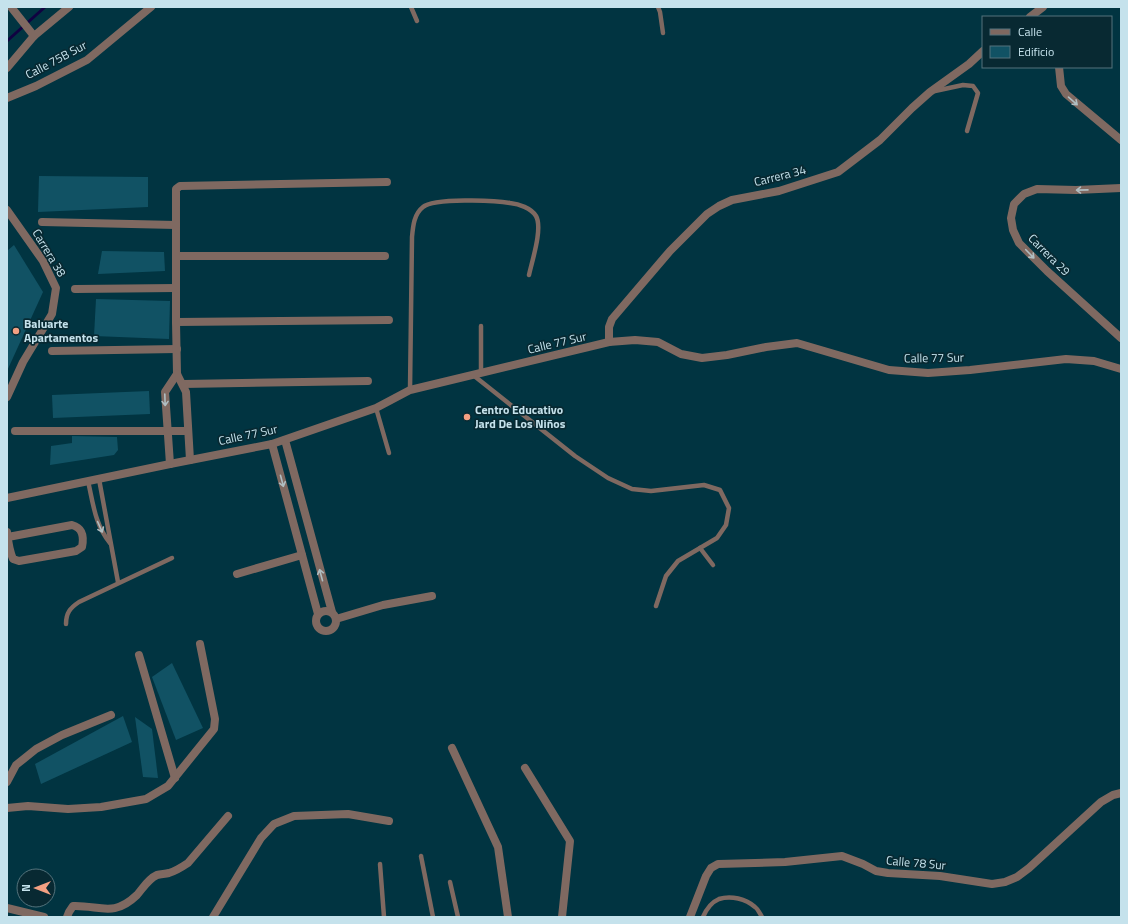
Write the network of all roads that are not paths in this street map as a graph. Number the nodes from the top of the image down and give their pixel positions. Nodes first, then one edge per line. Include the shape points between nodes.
1 (11, 7) edge
2 (69, 7) edge
3 (151, 7) edge
4 (411, 7) edge
5 (658, 7) edge
6 (1043, 7) edge
7 (1031, 16) edge
8 (417, 21) dead end
9 (663, 33) dead end
10 (34, 36) junction
11 (982, 52) edge
12 (7, 68) edge
13 (1059, 68) edge
14 (930, 92) junction
15 (7, 98) edge
16 (967, 131) dead end
17 (1121, 140) edge
18 (387, 182) dead end
19 (1121, 188) edge
20 (7, 210) edge
21 (42, 222) dead end
22 (176, 225) junction
23 (177, 256) junction
24 (385, 256) dead end
25 (529, 276) dead end
26 (176, 288) junction
27 (75, 289) dead end
28 (389, 320) dead end
29 (176, 322) junction
30 (481, 326) dead end
31 (1121, 338) edge
32 (609, 342) junction
33 (177, 349) junction
34 (52, 351) dead end
35 (1121, 369) edge
36 (178, 374) junction
37 (477, 374) junction
38 (368, 381) dead end
39 (183, 384) junction
40 (410, 390) junction
41 (7, 397) edge
42 (376, 408) junction
43 (15, 431) dead end
44 (167, 431) junction
45 (188, 431) junction
46 (285, 440) junction
47 (272, 444) junction
48 (389, 453) dead end
49 (190, 460) junction
50 (170, 464) junction
51 (99, 479) junction
52 (88, 481) junction
53 (7, 498) edge
54 (7, 535) edge
55 (111, 544) junction
56 (700, 548) junction
57 (302, 555) junction
58 (172, 558) dead end
59 (713, 565) dead end
60 (237, 574) dead end
61 (118, 582) junction
62 (432, 596) dead end
63 (656, 606) dead end
64 (318, 614) junction
65 (334, 616) junction
66 (66, 624) dead end
67 (200, 644) dead end
68 (139, 655) dead end
69 (111, 715) dead end
70 (452, 748) dead end
71 (526, 768) dead end
72 (175, 778) junction
73 (7, 782) edge
74 (1121, 793) edge
75 (7, 808) edge
76 (228, 816) dead end
77 (389, 821) dead end
78 (421, 856) dead end
79 (380, 864) dead end
80 (450, 882) dead end
81 (7, 908) edge
82 (44, 917) edge
83 (67, 917) edge
84 (213, 917) edge
85 (384, 917) edge
86 (433, 917) edge
87 (458, 917) edge
88 (508, 917) edge
89 (562, 917) edge
90 (690, 917) edge
91 (703, 917) edge
92 (762, 917) edge

1 - 10 street
2 - 10 street
3 - 15 street, Calle 75B Sur via 87,60
4 - 8 lane
5 - 9 lane
6 - 7 street
10 - 12 street
11 - 14 street, Carrera 34
13 -> 17 street via 1061,86 1066,94
14 - 16 lane via 962,85 973,86 978,93 977,101
14 - 32 street, Carrera 34 via 880,140 838,172 779,192 732,200 707,214 670,251 612,319
18 - 22 street via 180,186 176,189
19 -> 31 street, Carrera 29 via 1037,189 1024,194 1014,204 1011,218 1012,230 1019,242
20 - 41 street, Carrera 38 via 43,262 56,288 52,314
21 - 22 street
22 - 23 street
23 - 24 street
23 - 26 street
25 - 40 lane via 539,228 537,216 530,209 510,203 455,200 423,206 414,220 412,237
26 - 27 street
26 - 29 street
28 - 29 street
29 - 33 street
30 - 37 lane
32 - 35 street, Calle 77 Sur via 658,342 681,354 702,358 797,343 889,370 928,373 1066,359 1094,361
32 - 37 street, Calle 77 Sur
33 - 34 street
33 - 36 street
36 - 39 street
36 -> 44 street via 165,392
37 - 40 street, Calle 77 Sur
37 - 56 lane via 575,456 608,478 632,489 704,485 720,490 729,508 726,526 717,538
38 - 39 street
39 - 45 street via 186,392
40 - 42 street, Calle 77 Sur
42 - 46 street, Calle 77 Sur
42 - 48 lane
43 - 44 street
44 - 45 street
44 - 50 street
45 - 49 street
46 - 47 street, Calle 77 Sur
65 -> 46 street
47 - 49 street, Calle 77 Sur
47 -> 57 street
49 - 50 street, Calle 77 Sur
50 - 51 street, Calle 77 Sur
51 - 52 street, Calle 77 Sur
51 - 55 lane
52 - 53 street, Calle 77 Sur
52 -> 55 lane via 99,527
54 - 54 street via 10,553 13,559 19,561 76,551 82,547 84,540 82,532 72,525
55 - 61 lane
56 - 59 lane
56 - 63 lane via 678,561 666,576
57 - 60 street
57 - 64 street
58 - 61 lane
61 - 66 lane via 70,608
62 - 65 street
64 - 65 street via 327,611
64 - 65 street via 316,624 323,631 333,629 336,624
67 - 72 street via 215,720 214,729
68 - 72 street
69 - 73 street via 62,735 36,749 16,765
70 - 88 street via 498,847
71 - 89 street via 570,842
72 - 75 street via 168,786 146,799 101,807
74 - 90 street, Calle 78 Sur via 1101,802 1029,868 1005,882 992,884 940,876 888,873 876,871 842,856 785,862 718,864 711,868 706,876
76 - 83 street via 180,869 149,880 136,896 121,906 103,910 73,906
77 - 84 street via 348,814 294,816 274,824 261,838
78 - 86 lane
79 - 85 lane
80 - 87 lane
81 - 82 street
91 - 92 lane via 707,909 719,899 734,898 747,901

